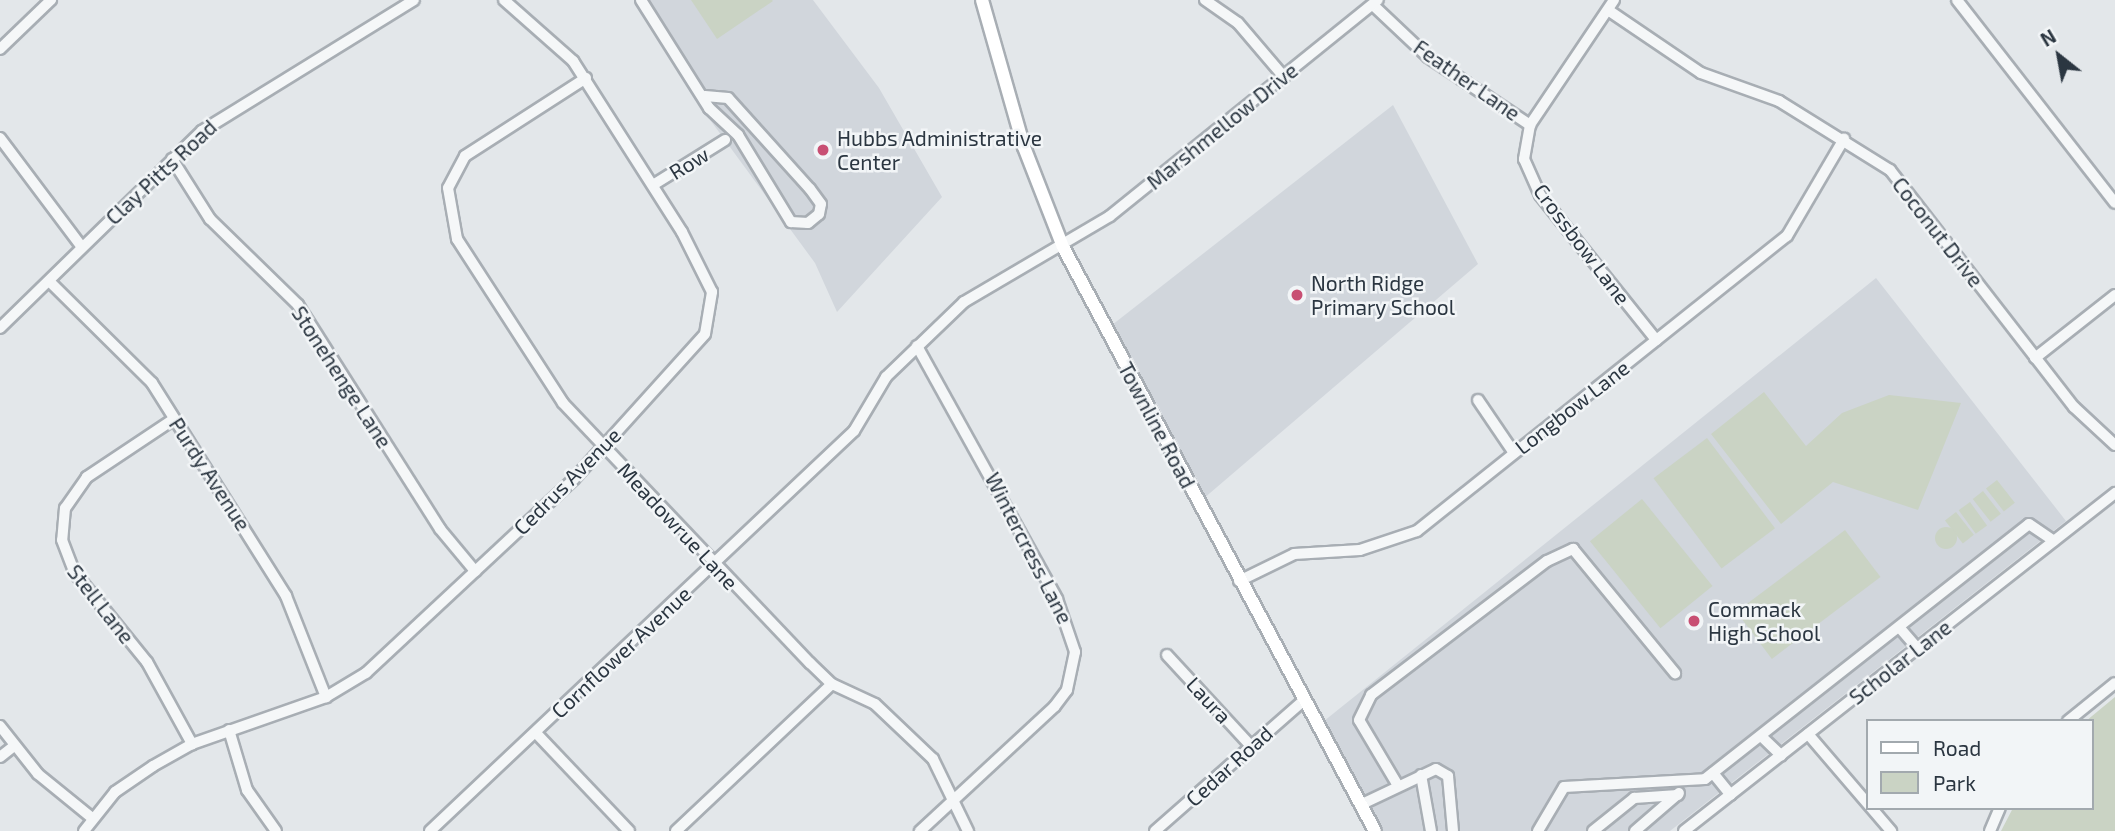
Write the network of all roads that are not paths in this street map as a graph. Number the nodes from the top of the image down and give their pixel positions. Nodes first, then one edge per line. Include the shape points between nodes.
1 (51, 0) edge
2 (414, 0) edge
3 (504, 0) edge
4 (641, 0) edge
5 (982, 0) edge
6 (1205, 0) edge
7 (1957, 0) edge
8 (1376, 3) edge
9 (1611, 5) edge
10 (0, 49) edge
11 (1284, 77) junction
12 (586, 78) junction
13 (705, 96) junction
14 (1530, 125) junction
15 (0, 138) edge
16 (1844, 139) junction
17 (724, 140) dead end
18 (172, 159) junction
19 (653, 185) junction
20 (2115, 203) edge
21 (81, 246) junction
22 (1063, 247) junction
23 (49, 281) junction
24 (2115, 295) edge
25 (0, 328) edge
26 (1656, 340) junction
27 (917, 346) junction
28 (2035, 358) junction
29 (1478, 400) dead end
30 (174, 419) junction
31 (2115, 445) edge
32 (604, 447) junction
33 (1514, 453) junction
34 (2115, 493) edge
35 (2054, 541) junction
36 (714, 564) junction
37 (475, 571) junction
38 (1239, 581) junction
39 (1899, 628) junction
40 (1917, 648) junction
41 (1167, 655) dead end
42 (1675, 673) dead end
43 (2115, 683) edge
44 (832, 684) junction
45 (326, 697) junction
46 (1303, 701) junction
47 (2070, 719) edge
48 (0, 726) edge
49 (229, 730) junction
50 (536, 733) junction
51 (1808, 734) junction
52 (1761, 736) junction
53 (192, 744) junction
54 (1250, 745) junction
55 (14, 746) junction
56 (1781, 755) junction
57 (0, 757) edge
58 (1713, 774) junction
59 (1422, 775) junction
60 (1685, 781) junction
61 (1397, 784) junction
62 (1678, 795) junction
63 (1731, 795) junction
64 (956, 797) junction
65 (1867, 803) edge
66 (1360, 805) junction
67 (1873, 810) edge
68 (1999, 810) edge
69 (92, 818) junction
70 (84, 831) edge
71 (276, 831) edge
72 (430, 831) edge
73 (629, 831) edge
74 (676, 831) edge
75 (920, 831) edge
76 (968, 831) edge
77 (1155, 831) edge
78 (1375, 831) edge
79 (1431, 831) edge
80 (1452, 831) edge
81 (1538, 831) edge
82 (1593, 831) edge
83 (1635, 831) edge
84 (1684, 831) edge
85 (1891, 831) edge
86 (1990, 831) edge

1 - 10 street
2 - 18 street, Clay Pitts Road via 223,116
3 - 12 street, Cedrus Avenue
4 - 13 street
5 - 22 main road, Townline Road via 1024,147
6 - 11 street via 1238,23
7 - 20 street
8 - 11 street, Marshmellow Drive
8 - 14 street, Feather Lane via 1428,57
9 - 14 street, Crossbow Lane
9 - 16 street, Coconut Drive via 1701,73 1779,102
11 - 22 street, Marshmellow Drive
12 - 19 street, Cedrus Avenue
12 - 32 street, Meadowrue Lane via 465,156 448,188 448,205 457,239 547,383
13 - 13 street via 728,98 810,189 821,204 819,214 808,223 792,222 738,135
14 - 26 street, Crossbow Lane via 1524,159 1540,195
15 - 21 street
16 - 26 street, Longbow Lane via 1787,236
16 - 28 street, Coconut Drive via 1890,170
17 - 19 street, Row
18 - 21 street, Clay Pitts Road
18 - 37 street, Stonehenge Lane via 210,219 298,305 440,529
19 - 32 street, Cedrus Avenue via 703,267 712,313 692,352
21 - 23 street, Clay Pitts Road
22 - 27 street, Marshmellow Drive via 964,302
22 - 38 main road, Townline Road
23 - 25 street, Clay Pitts Road
23 - 30 street, Purdy Avenue via 134,362
24 - 28 street
26 - 33 street, Longbow Lane
27 - 36 street, Cornflower Avenue via 886,377 855,431
27 - 64 street, Wintercress Lane via 1057,599 1075,652 1067,690 1054,706
28 - 31 street, Coconut Drive
29 - 33 street
30 - 45 street, Purdy Avenue via 286,596
30 - 53 street, Stell Lane via 87,477 65,508 61,540 74,572 147,663
32 - 36 street, Meadowrue Lane
32 - 37 street, Cedrus Avenue
33 - 38 street, Longbow Lane via 1392,544 1294,554
34 - 35 street, Scholar Lane
35 - 39 street via 2029,524
35 - 40 street, Scholar Lane
36 - 44 street, Meadowrue Lane
36 - 50 street, Cornflower Avenue
37 - 45 street, Cedrus Avenue via 366,673
38 - 46 main road, Townline Road
39 - 40 street
39 - 52 street
40 - 51 street, Scholar Lane
41 - 54 street, Laura
42 - 61 street via 1573,549 1547,561 1366,701 1359,720
43 - 47 street
44 - 64 street, Meadowrue Lane via 898,722 933,759
44 - 74 street
45 - 49 street, Cedrus Avenue
46 - 54 street, Cedar Road
46 - 66 main road, Townline Road
48 - 55 street
49 - 53 street, Cedrus Avenue
49 - 71 street via 247,790
50 - 72 street, Cornflower Avenue
50 - 73 street
51 - 56 street, Scholar Lane
51 - 65 street
52 - 56 street
52 - 58 street
53 - 69 street, Cedrus Avenue via 132,778
54 - 77 street, Cedar Road
55 - 57 street
55 - 69 street
56 - 63 street, Scholar Lane
58 - 60 street
58 - 63 street
59 - 61 street
59 - 79 street
59 - 80 street via 1436,769 1448,776
60 - 62 street
60 - 81 street via 1564,787 1549,803
61 - 66 street
62 - 82 street via 1634,798
62 - 83 street
63 - 84 street, Scholar Lane
64 - 75 street, Wintercress Lane
64 - 76 street, Meadowrue Lane
66 - 78 main road, Townline Road
67 - 85 street
68 - 86 street
69 - 70 street, Cedrus Avenue

